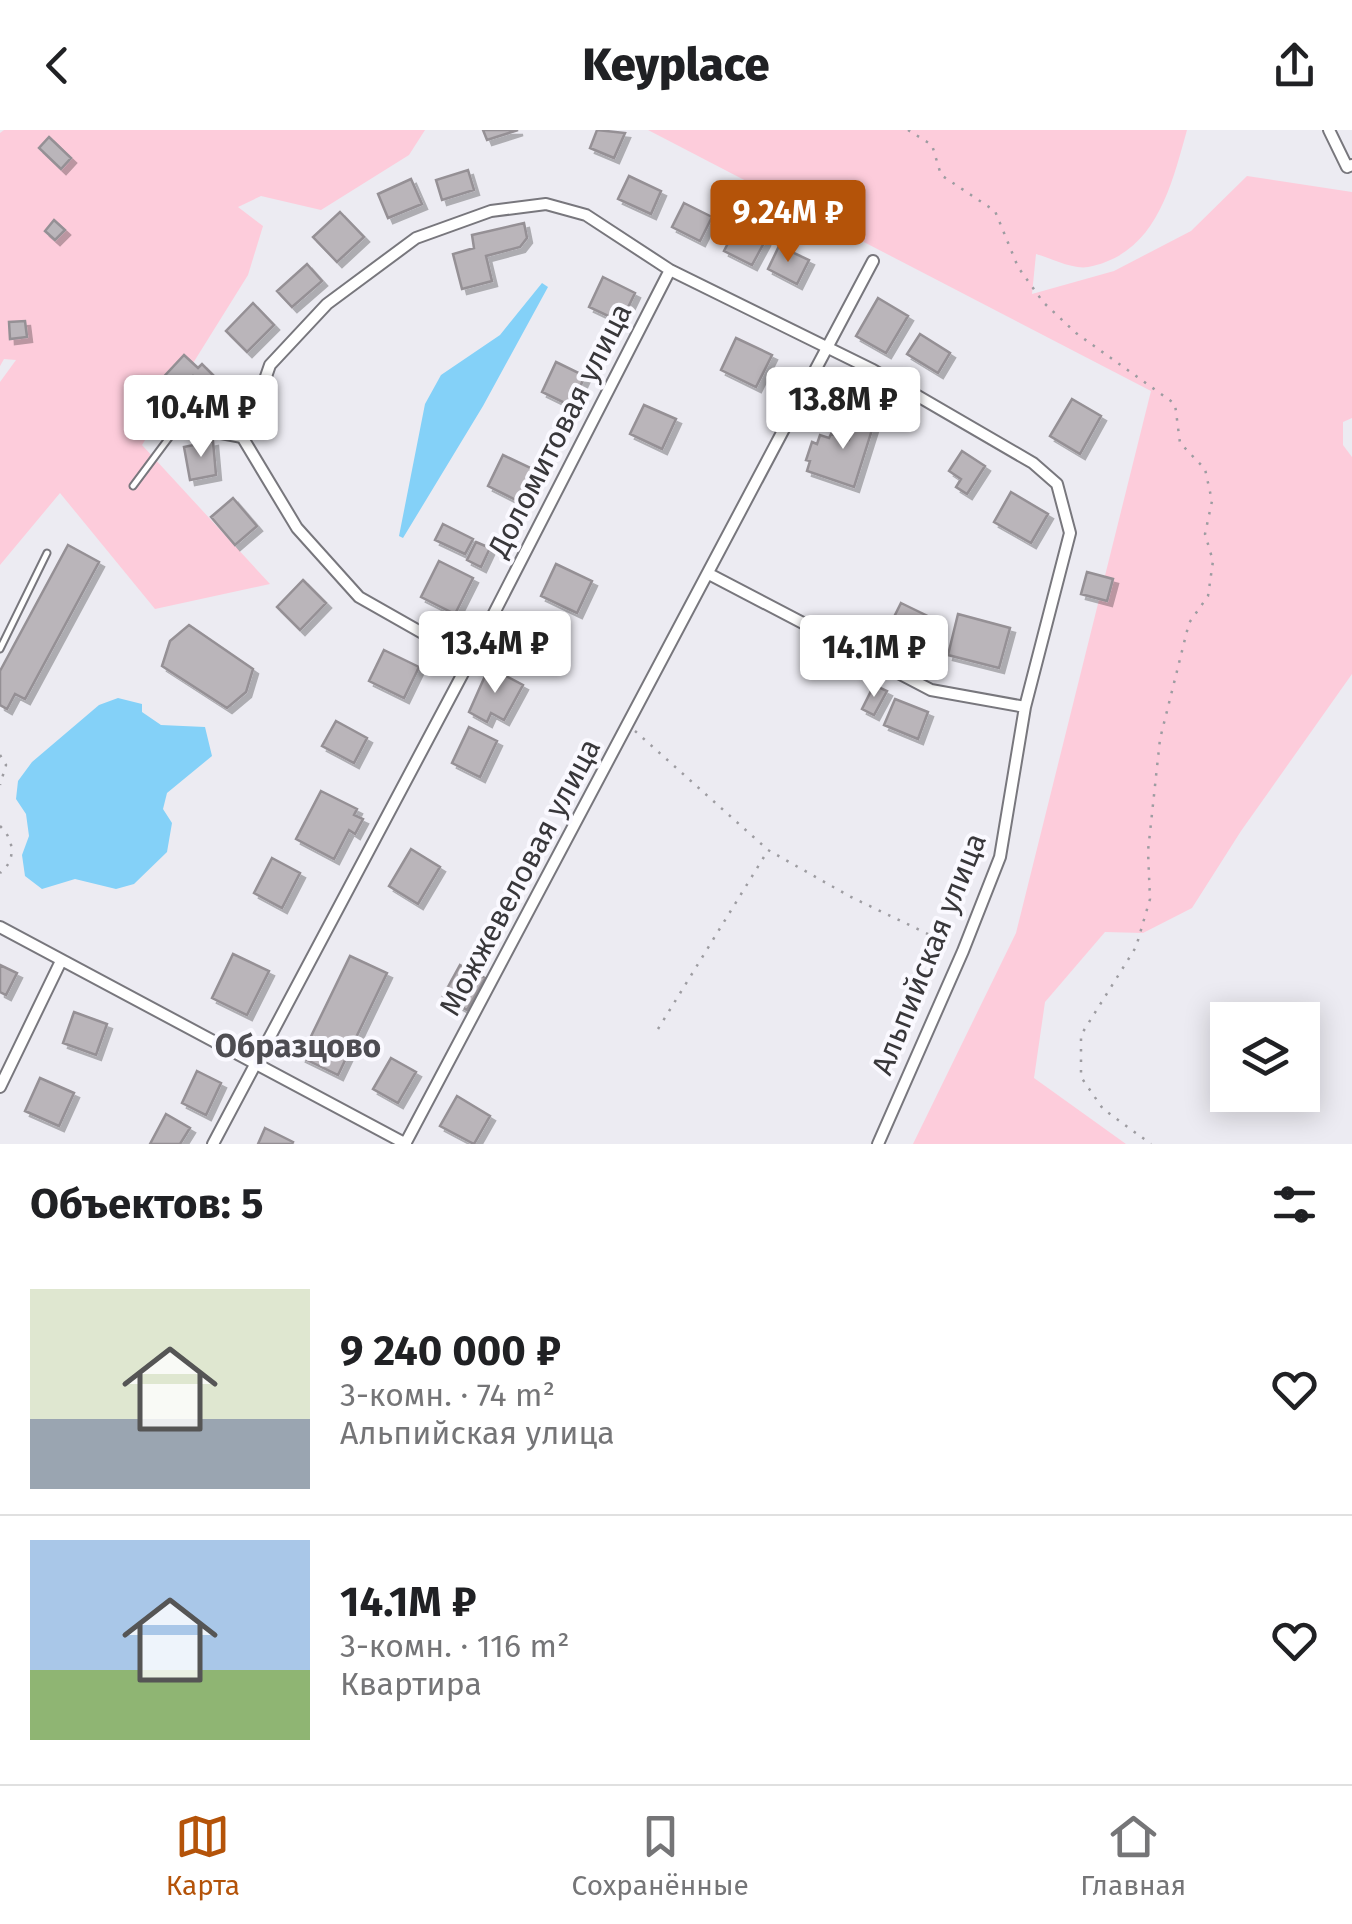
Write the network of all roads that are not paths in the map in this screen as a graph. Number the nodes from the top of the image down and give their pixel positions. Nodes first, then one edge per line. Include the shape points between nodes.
1 (1329, 130) edge
2 (1350, 166) edge
3 (873, 262) dead end
4 (670, 270) junction
5 (826, 350) junction
6 (244, 440) junction
7 (134, 486) dead end
8 (47, 554) dead end
9 (709, 574) junction
10 (0, 649) edge
11 (470, 660) junction
12 (1026, 707) junction
13 (0, 928) edge
14 (61, 961) junction
15 (256, 1065) junction
16 (0, 1087) edge
17 (213, 1144) edge
18 (406, 1144) edge
19 (878, 1144) edge

1 - 2 street
3 - 5 street, Можжевеловая улица
4 - 5 street, Альпийская улица
4 - 6 street, Альпийская улица via 586,214 546,204 491,212 416,238 327,304 270,365
4 - 11 street, Доломитовая улица
5 - 9 street, Можжевеловая улица
5 - 12 street, Альпийская улица via 873,370 1058,484 1070,533
6 - 7 lane via 177,427
6 - 11 street via 297,528 359,596
8 - 10 lane
9 - 12 street via 931,690
9 - 18 street, Можжевеловая улица
11 - 15 street, Доломитовая улица
12 - 19 street, Альпийская улица via 1000,858
13 - 14 street
14 - 15 street
14 - 16 street
15 - 17 street, Доломитовая улица
15 - 18 street

